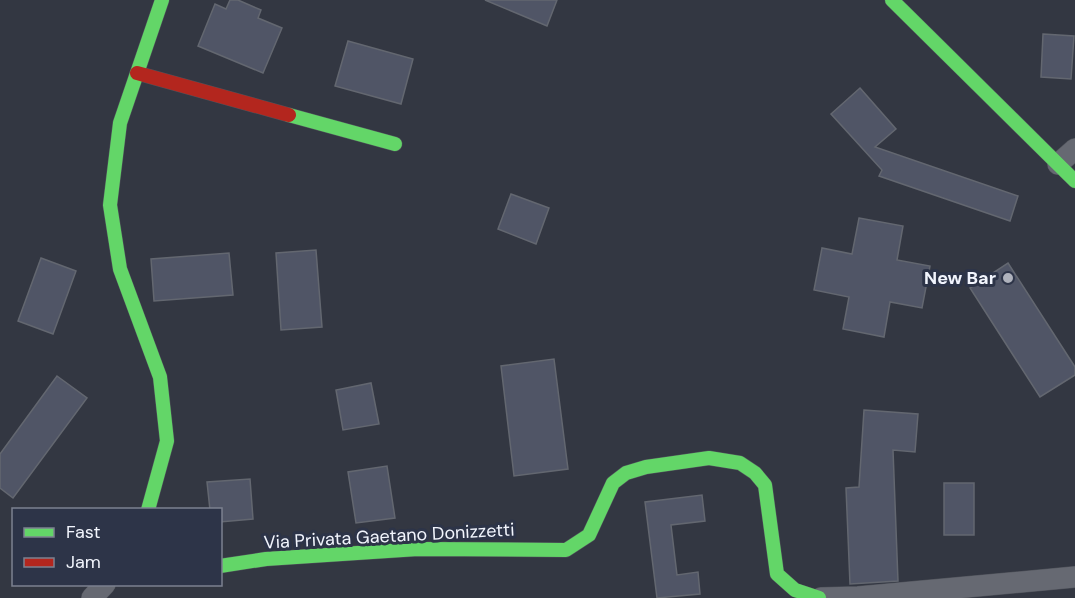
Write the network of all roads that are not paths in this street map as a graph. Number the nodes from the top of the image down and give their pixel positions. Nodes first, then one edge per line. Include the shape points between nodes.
1 (162, 0) edge
2 (892, 0) edge
3 (137, 73) junction
4 (395, 144) dead end
5 (1075, 149) edge
6 (1058, 164) junction
7 (1075, 181) edge
8 (149, 508) edge
9 (222, 566) edge
10 (1075, 577) edge
11 (104, 586) edge
12 (92, 598) edge
13 (820, 598) edge

1 - 3 street
2 - 6 street
3 - 4 street
3 - 8 street via 120,123 110,205 120,269 160,377 167,441
5 - 6 street
6 - 7 street
9 - 13 street, Via Privata Gaetano Donizzetti via 418,549 566,550 590,535 603,500 613,483 626,473 709,458 740,463 755,472 765,485 777,574 798,592
10 - 13 street
11 - 12 street

